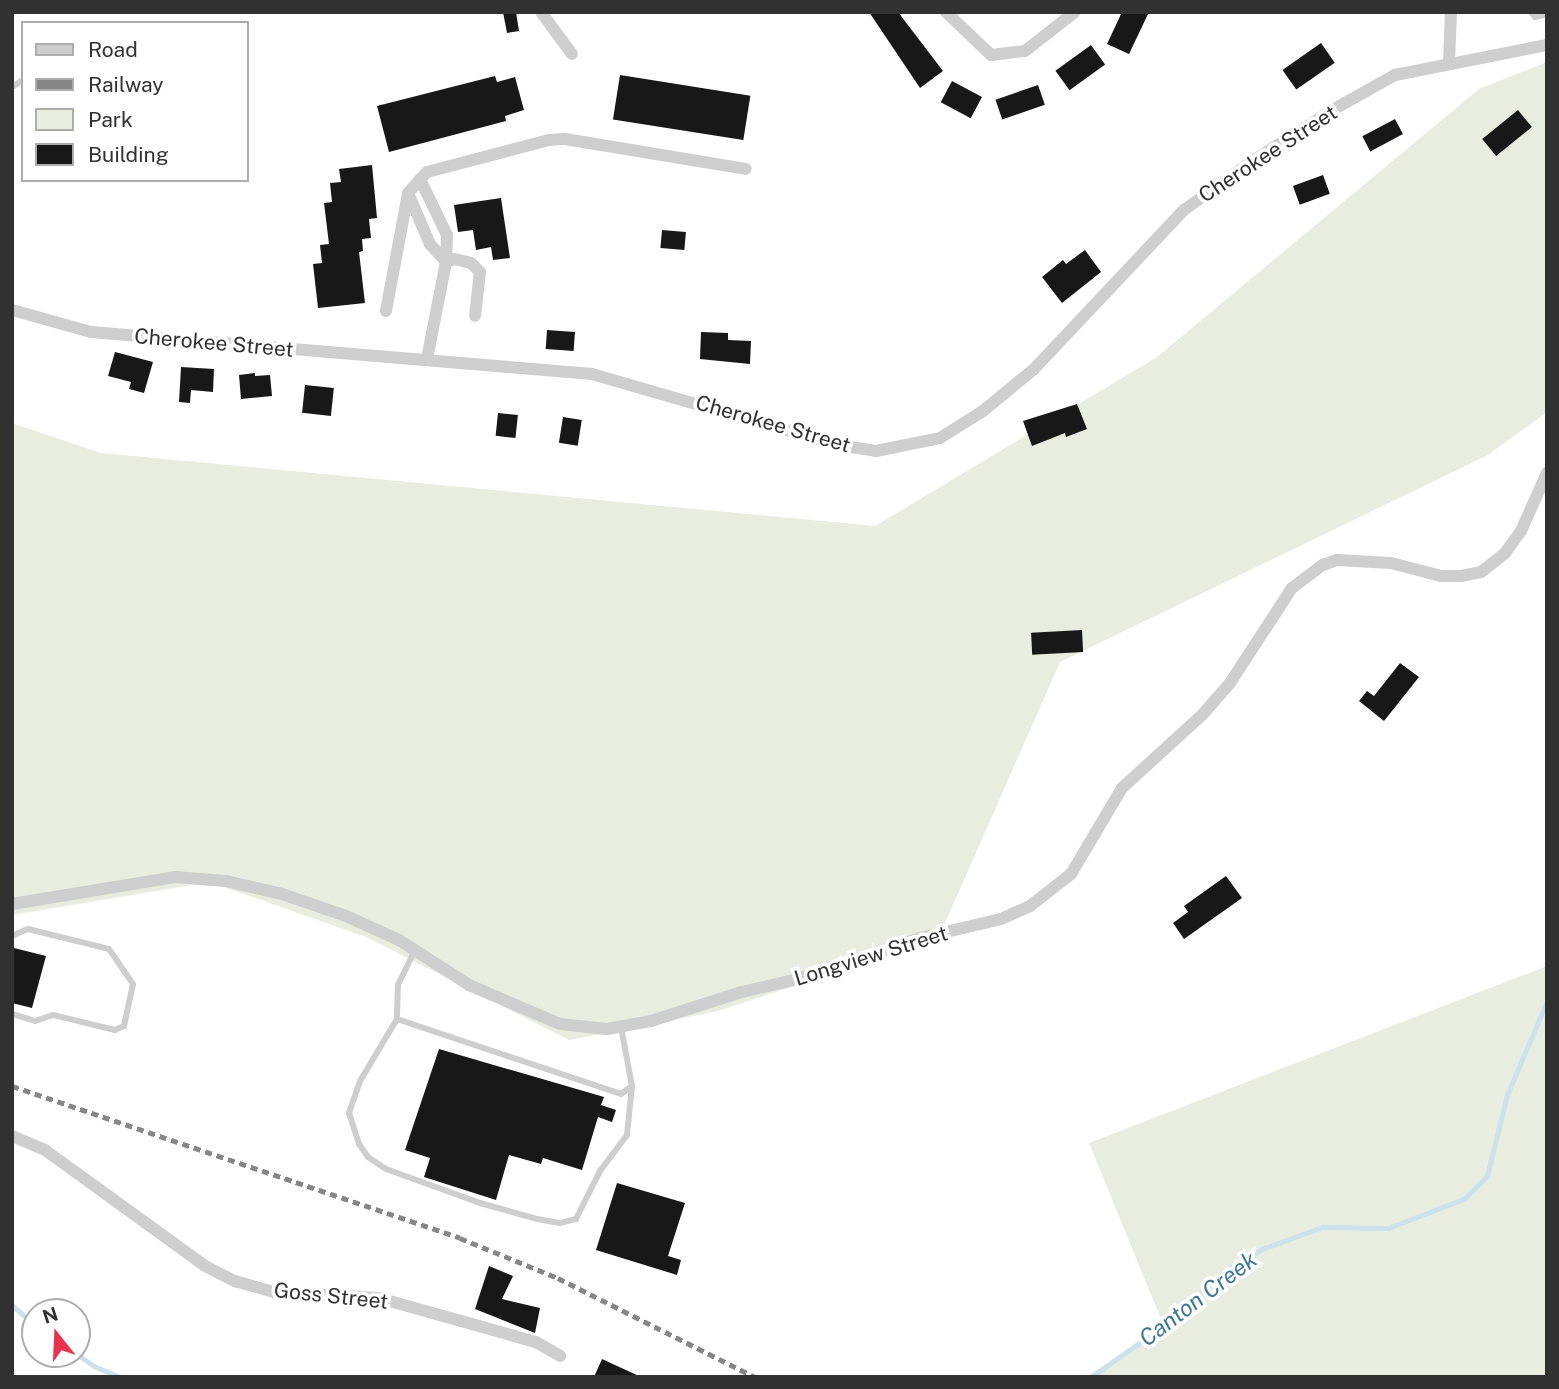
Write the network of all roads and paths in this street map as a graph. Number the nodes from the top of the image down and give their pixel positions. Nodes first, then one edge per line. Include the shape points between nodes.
1 (541, 12) edge
2 (946, 12) edge
3 (1075, 12) edge
4 (1531, 12) edge
5 (1547, 14) edge
6 (1448, 16) edge
7 (1547, 45) edge
8 (572, 54) dead end
9 (1449, 63) junction
10 (746, 169) dead end
11 (421, 179) junction
12 (408, 193) junction
13 (446, 262) junction
14 (12, 310) edge
15 (386, 310) dead end
16 (475, 316) dead end
17 (427, 359) junction
18 (1545, 483) edge
19 (12, 904) edge
20 (12, 936) edge
21 (415, 950) junction
22 (12, 1014) edge
23 (397, 1018) junction
24 (621, 1027) junction
25 (632, 1086) junction
26 (12, 1136) edge
27 (560, 1356) dead end

1 - 8 street
2 - 3 street via 991,55 1026,51
4 - 5 lane via 1535,17
6 - 9 street
7 - 9 street, Cherokee Street
9 - 17 street, Cherokee Street via 1395,75 1371,88 1248,164 1184,210 1034,369 983,411 940,438 876,452 592,374
10 - 11 street via 549,139 427,172
11 - 12 street
11 - 13 street via 447,235
12 - 13 street via 430,244
12 - 15 street
13 - 16 street via 471,263 480,272
13 - 17 street
14 - 17 street, Cherokee Street via 92,332
18 - 24 street, Longview Street via 1521,531 1505,553 1481,572 1441,576 1391,563 1337,560 1292,588 1230,683 1122,788 1071,874 1030,906 1001,919 920,938 798,979
19 - 21 street, Longview Street via 175,877 226,881 346,916
20 - 22 lane via 28,929 109,949 133,984 124,1026 115,1030 54,1014 35,1021
21 - 23 lane via 398,985
21 - 24 street, Longview Street via 468,985 527,1012 585,1028
23 - 25 lane via 621,1094
23 - 25 lane via 360,1081 349,1113 359,1144 386,1169 480,1203 560,1223 576,1219 600,1171 627,1135
24 - 25 lane
26 - 27 street, Goss Street via 45,1150 205,1266 235,1281 274,1292 379,1298 536,1342

